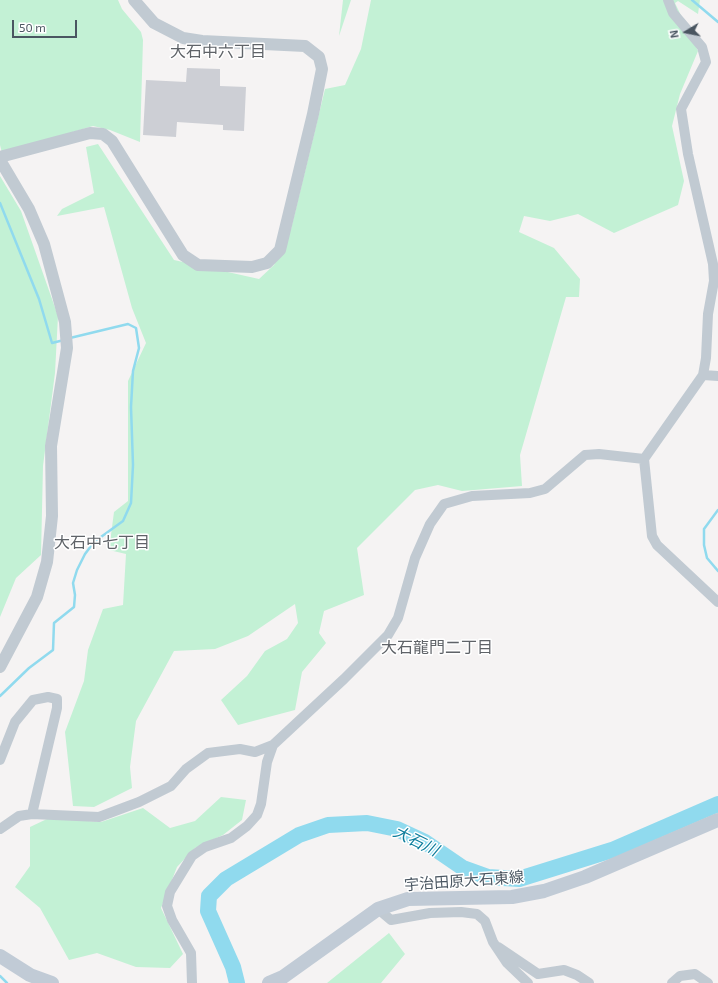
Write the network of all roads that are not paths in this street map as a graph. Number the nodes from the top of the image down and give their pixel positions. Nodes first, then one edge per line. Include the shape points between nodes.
1 (134, 0) edge
2 (668, 0) edge
3 (0, 158) edge
4 (703, 376) junction
5 (718, 376) edge
6 (644, 459) junction
7 (718, 602) edge
8 (0, 667) edge
9 (273, 745) junction
10 (0, 760) edge
11 (32, 814) junction
12 (718, 820) edge
13 (0, 830) edge
14 (378, 909) junction
15 (496, 946) junction
16 (0, 956) edge
17 (284, 980) edge
18 (52, 983) edge
19 (192, 983) edge
20 (269, 983) edge
21 (528, 983) edge
22 (590, 983) edge
23 (672, 983) edge
24 (708, 983) edge

1 - 3 street via 154,23 183,38 305,46 319,57 322,69 313,114 280,250 266,263 252,267 198,265 183,255 112,140 103,134 90,133
2 - 4 street via 673,13 702,47 706,62 681,109 688,154 713,264 714,281 708,314
3 - 8 street via 29,209 44,244 65,322 67,348 51,446 52,516 47,562 37,597
4 - 5 street
4 - 6 street
6 - 7 street via 652,536 657,545
6 - 9 street via 585,455 545,489 530,493 472,496 444,504 430,524 415,558 398,618 388,635
9 - 11 street via 255,752 240,749 208,753 186,769 170,786 99,817
9 - 19 street via 267,762 257,815 231,838 205,847 192,856 170,892 167,906 191,953
10 - 11 street via 15,722 33,700 48,696 57,699
11 - 13 street via 19,816
12 - 14 main road, 宇治田原大石東線 via 585,877 544,891 512,897 408,899
14 - 15 street via 391,920 430,913 477,914 485,922
14 - 17 main road, 宇治田原大石東線
15 - 21 street via 507,963
15 - 22 street via 538,974 564,970 577,974
16 - 18 main road via 30,975
17 - 20 main road, 宇治田原大石東線
23 - 24 street via 680,976 696,974

